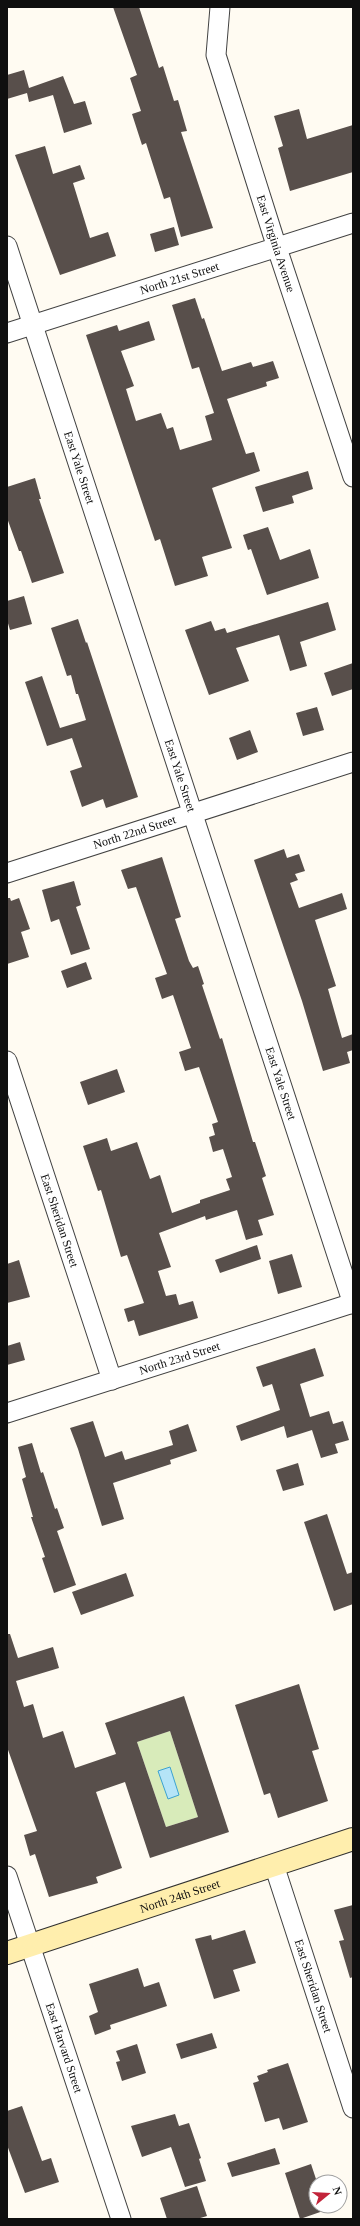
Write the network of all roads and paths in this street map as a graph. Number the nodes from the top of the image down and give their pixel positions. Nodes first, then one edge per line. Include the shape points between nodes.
1 (220, 7) edge
2 (353, 223) edge
3 (7, 246) edge
4 (277, 248) junction
5 (33, 325) junction
6 (7, 333) edge
7 (353, 477) edge
8 (353, 762) edge
9 (193, 814) junction
10 (7, 873) edge
11 (7, 1061) edge
12 (353, 1303) edge
13 (112, 1380) junction
14 (7, 1413) edge
15 (353, 1839) edge
16 (274, 1865) junction
17 (7, 1876) edge
18 (30, 1946) junction
19 (7, 1953) edge
20 (353, 2108) edge
21 (121, 2219) edge

1 - 4 street, East Virginia Avenue via 216,55
2 - 4 street, North 21st Street
3 - 5 street, East Yale Street
4 - 5 street, North 21st Street
4 - 7 street, East Virginia Avenue
5 - 6 street, North 21st Street
5 - 9 street, East Yale Street
8 - 9 street, North 22nd Street
9 - 10 street, North 22nd Street
9 - 12 street, East Yale Street
11 - 13 street, East Sheridan Street
12 - 13 street, North 23rd Street
13 - 14 street, North 23rd Street
15 - 16 main road, North 24th Street
16 - 18 main road, North 24th Street
16 - 20 street, East Sheridan Street
17 - 18 street, East Harvard Street
18 - 19 main road, North 24th Street
18 - 21 street, East Harvard Street

